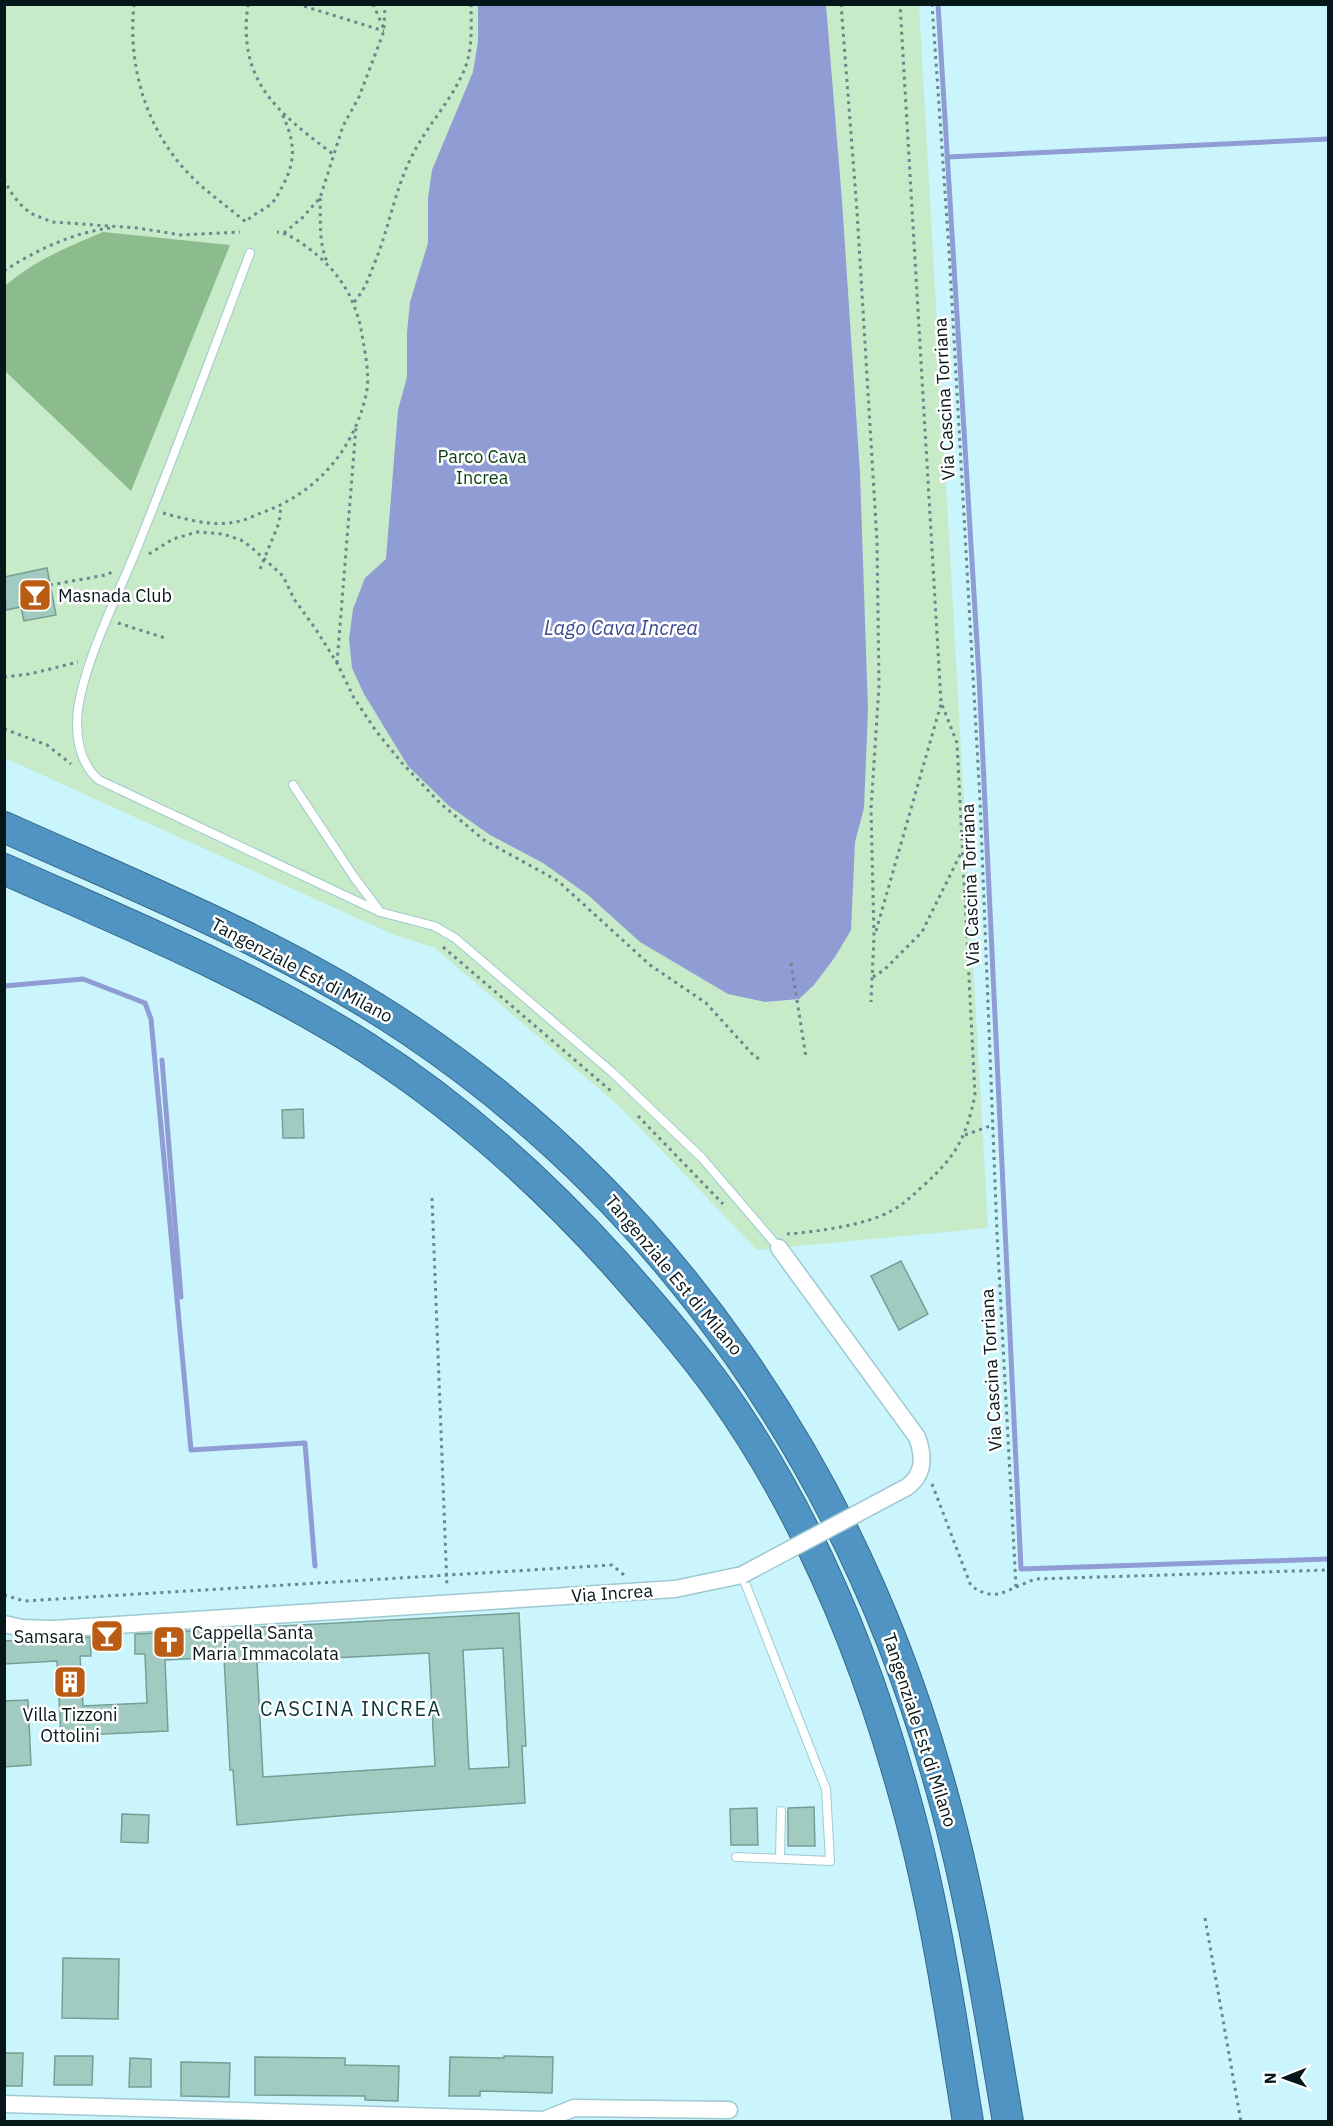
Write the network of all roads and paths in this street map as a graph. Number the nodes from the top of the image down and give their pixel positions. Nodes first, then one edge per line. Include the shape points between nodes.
1 (134, 4) edge
2 (248, 4) edge
3 (297, 4) edge
4 (373, 4) edge
5 (385, 4) edge
6 (471, 4) edge
7 (841, 4) edge
8 (900, 4) edge
9 (932, 4) edge
10 (384, 31) junction
11 (281, 112) junction
12 (333, 154) junction
13 (4, 179) edge
14 (320, 198) junction
15 (117, 227) junction
16 (240, 232) dead end
17 (278, 232) dead end
18 (284, 233) junction
19 (250, 253) dead end
20 (329, 265) junction
21 (4, 271) edge
22 (354, 302) junction
23 (356, 422) junction
24 (281, 506) junction
25 (152, 511) junction
26 (264, 559) junction
27 (132, 563) junction
28 (260, 569) dead end
29 (50, 585) dead end
30 (108, 620) junction
31 (165, 638) dead end
32 (92, 658) junction
33 (337, 663) junction
34 (4, 677) edge
35 (941, 702) junction
36 (4, 729) edge
37 (89, 770) junction
38 (293, 785) dead end
39 (4, 827) edge
40 (961, 852) junction
41 (4, 869) edge
42 (380, 912) junction
43 (874, 936) junction
44 (439, 943) dead end
45 (791, 963) dead end
46 (873, 977) junction
47 (871, 1002) dead end
48 (806, 1057) dead end
49 (760, 1059) dead end
50 (614, 1093) dead end
51 (630, 1109) dead end
52 (993, 1125) junction
53 (963, 1136) junction
54 (432, 1198) dead end
55 (726, 1208) dead end
56 (779, 1241) junction
57 (921, 1470) junction
58 (1329, 1570) edge
59 (742, 1575) junction
60 (446, 1576) junction
61 (627, 1578) dead end
62 (1016, 1587) junction
63 (4, 1595) edge
64 (448, 1604) junction
65 (4, 1624) edge
66 (781, 1811) dead end
67 (736, 1857) dead end
68 (780, 1859) junction
69 (1205, 1918) dead end
70 (4, 2104) edge
71 (729, 2109) dead end
72 (445, 2119) edge
73 (968, 2121) edge
74 (1008, 2121) edge
75 (1241, 2121) edge

1 - 11 path via 133,52 139,87 151,119 171,152 198,183 246,222 272,203 289,173 293,156
2 - 11 path via 247,52 255,77
3 - 10 path
4 - 10 path
5 - 10 path
6 - 22 path via 470,52 465,69 413,153 364,291
7 - 43 path via 877,541 879,686 871,808
8 - 35 path
9 - 52 path, Via Cascina Torriana via 950,250
10 - 12 path
11 - 12 path
12 - 14 path
13 - 15 path via 30,213 52,222
14 - 18 path
14 - 20 path via 321,243
15 - 16 path via 181,235
15 - 21 path via 92,230 64,240
17 - 18 path
18 - 20 path
19 - 25 lane
20 - 22 path
22 - 23 path via 367,374 366,394
23 - 24 path via 327,472
23 - 33 path
24 - 25 path via 235,522 194,521
24 - 26 path via 279,524
25 - 27 lane
26 - 27 path via 241,540 197,532 173,539
26 - 28 path
26 - 33 path via 283,576
27 - 29 path via 105,575
27 - 30 lane
30 - 31 path
30 - 32 lane
32 - 34 path
32 - 37 lane via 78,707 77,727 81,753
33 - 49 path via 376,731 457,819 484,840 558,881 650,965 706,1003
35 - 40 path via 957,743
35 - 43 path
36 - 37 path via 47,745 80,770
37 - 42 lane via 99,780
38 - 42 lane
39 - 74 highway, Tangenziale Est di Milano via 255,942 409,1029 485,1085 579,1166 705,1307 749,1367 813,1472 861,1565 906,1678 962,1869
40 - 46 path via 922,932
40 - 53 path via 975,1095
41 - 73 highway, Tangenziale Est di Milano via 245,979 355,1040 424,1086 561,1204 693,1355 746,1430 794,1513 842,1614 870,1686 925,1875
42 - 56 lane via 434,926 455,938 614,1073 702,1158
43 - 46 path
44 - 50 path
45 - 48 path
46 - 47 path
51 - 55 path
52 - 53 path
52 - 62 path, Via Cascina Torriana
53 - 56 path via 941,1171 889,1212
54 - 60 path
56 - 57 street via 917,1437
57 - 59 street, Via Increa, bridge via 907,1487
57 - 62 path via 930,1479 971,1586 997,1596
58 - 62 path via 1035,1579
59 - 64 street, Via Increa via 675,1589
59 - 68 lane via 826,1789 830,1861
60 - 61 path via 612,1565
60 - 63 path via 24,1601
60 - 64 path
64 - 65 street, Via Increa via 54,1629
66 - 68 lane
67 - 68 lane
69 - 75 path
70 - 72 street
71 - 72 street via 574,2108 544,2120

